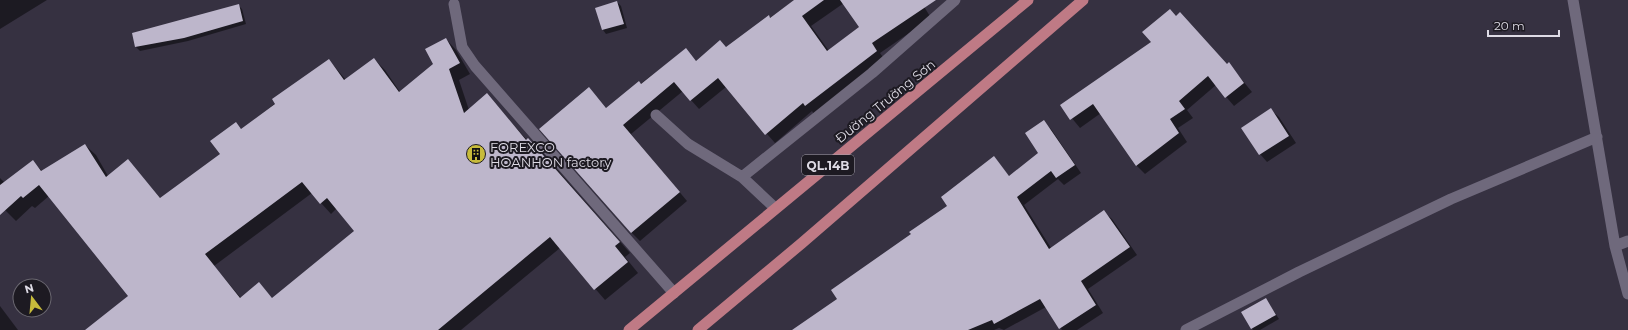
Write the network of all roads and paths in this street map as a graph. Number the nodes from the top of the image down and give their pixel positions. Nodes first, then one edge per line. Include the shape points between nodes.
1 (955, 0) edge
2 (1028, 0) edge
3 (1083, 0) edge
4 (1573, 0) edge
5 (454, 4) dead end
6 (656, 115) dead end
7 (1597, 137) junction
8 (742, 177) junction
9 (775, 208) junction
10 (1628, 241) edge
11 (1615, 246) junction
12 (674, 292) junction
13 (1628, 294) edge
14 (629, 330) edge
15 (698, 330) edge
16 (1186, 330) edge

1 - 8 street via 872,73
2 - 9 highway, Đường Trường Sơn / QL.14B
3 - 15 highway, QL.14B
4 - 7 street
5 - 12 street via 462,47 475,66
6 - 8 street via 688,144
7 - 11 street
7 - 16 street via 1451,198
8 - 9 street
9 - 12 highway, Đường Trường Sơn / QL.14B
10 - 11 street
11 - 13 street
12 - 14 highway, Đường Trường Sơn / QL.14B

